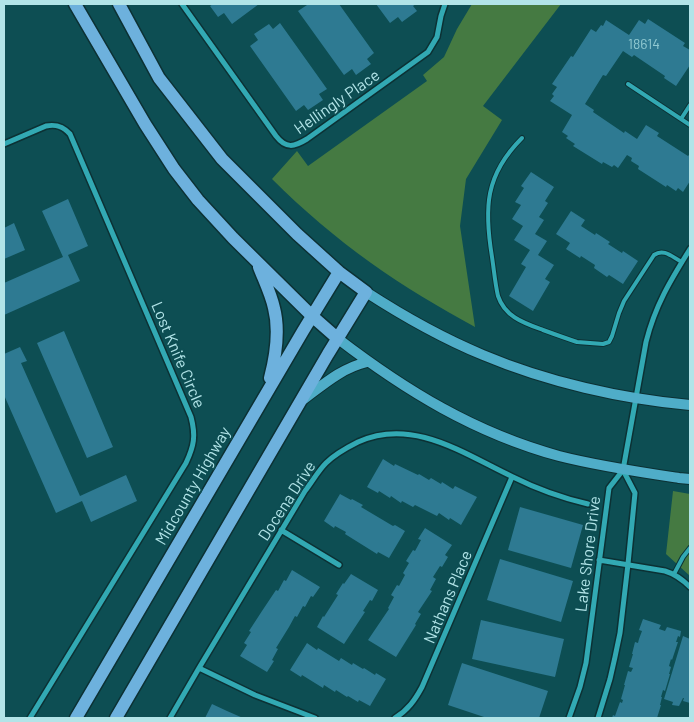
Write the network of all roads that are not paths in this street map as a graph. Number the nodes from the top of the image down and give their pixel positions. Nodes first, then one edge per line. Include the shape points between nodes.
1 (76, 4) edge
2 (119, 4) edge
3 (182, 4) edge
4 (445, 4) edge
5 (628, 84) dead end
6 (690, 105) edge
7 (681, 119) junction
8 (690, 125) edge
9 (522, 138) dead end
10 (4, 144) edge
11 (690, 249) edge
12 (257, 262) junction
13 (682, 262) junction
14 (339, 272) junction
15 (366, 292) junction
16 (312, 316) junction
17 (338, 338) junction
18 (367, 362) junction
19 (266, 394) junction
20 (635, 398) junction
21 (301, 401) junction
22 (690, 405) edge
23 (623, 470) junction
24 (512, 477) junction
25 (690, 478) edge
26 (588, 504) dead end
27 (281, 530) junction
28 (690, 548) edge
29 (599, 560) junction
30 (628, 564) junction
31 (339, 565) dead end
32 (674, 574) junction
33 (690, 587) edge
34 (199, 668) junction
35 (30, 718) edge
36 (76, 718) edge
37 (116, 718) edge
38 (170, 718) edge
39 (315, 718) edge
40 (395, 718) edge
41 (569, 718) edge
42 (598, 718) edge

1 - 12 main road via 174,169 198,200
2 - 14 main road via 159,78 222,159 296,234
3 - 4 street, Hellingly Place via 276,136 284,144 294,146 307,140 428,52 436,37
5 - 7 lane
6 - 7 lane
7 - 8 lane
9 - 13 lane via 497,173 487,211 498,296 512,317 577,342 606,343 611,339 624,301 654,255 665,252
10 - 35 street, Lost Knife Circle via 53,124 70,134 194,429 194,440 186,463
11 - 13 street
12 - 16 main road
12 - 19 main road via 274,308 277,332 276,356
13 - 20 street via 663,294 651,324
14 - 15 main road
14 - 16 main road, Midcounty Highway
15 - 17 main road
15 - 20 main road via 402,315 482,355 556,380
16 - 17 main road
16 - 19 main road, Midcounty Highway
17 - 18 main road
17 - 21 main road
18 - 21 main road via 338,374
18 - 23 main road via 429,402 512,441 559,456
19 - 36 main road, Midcounty Highway
20 - 22 main road
20 - 23 street
21 - 37 main road
23 - 25 main road
23 - 29 street, Lake Shore Drive via 608,488
23 - 30 street via 635,493
24 - 26 street, Docena Drive
24 - 27 street, Docena Drive via 440,442 390,434 368,438 346,448 326,464
24 - 40 street, Nathans Place via 422,687 413,703
27 - 31 street
27 - 34 street, Docena Drive
28 - 32 lane
29 - 30 street
29 - 41 street, Lake Shore Drive via 586,663
30 - 32 street
30 - 42 street via 616,657
32 - 33 street
34 - 38 street, Docena Drive
34 - 39 street

